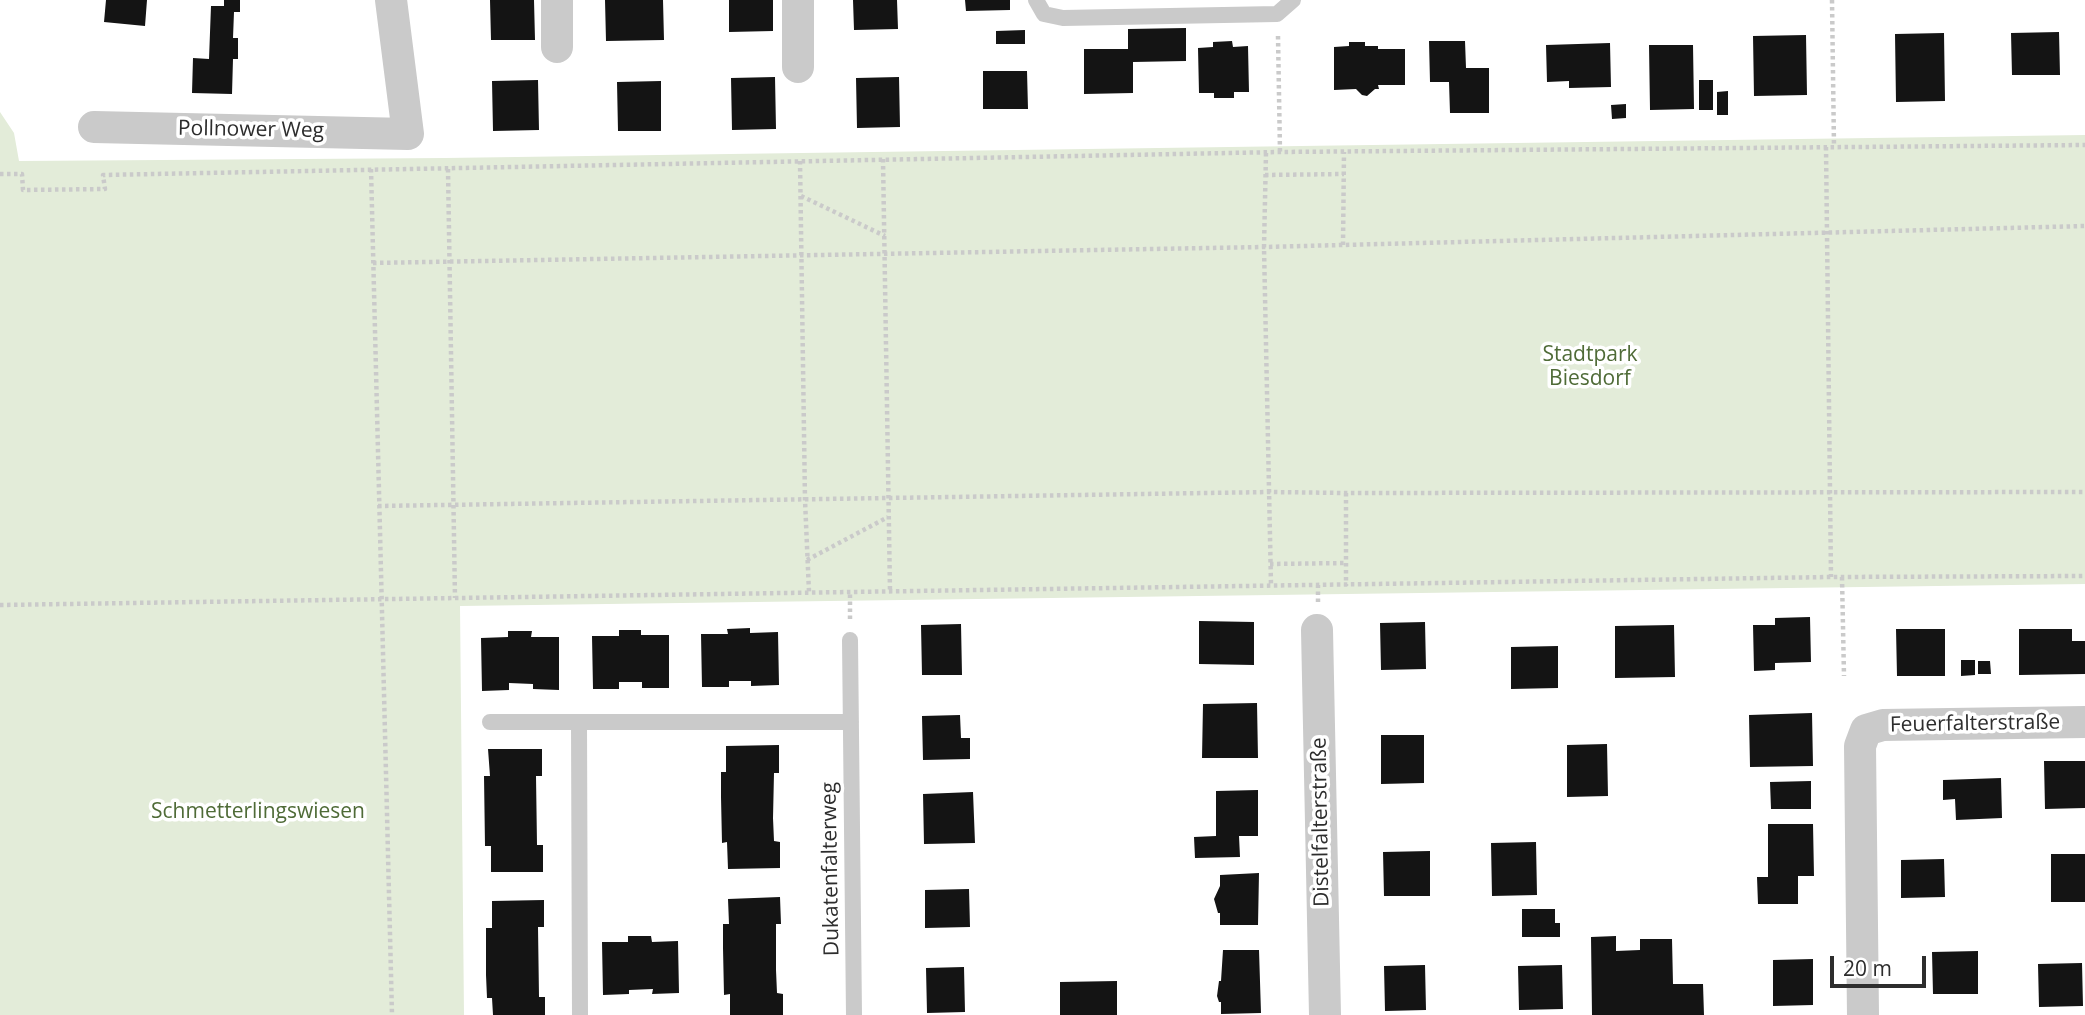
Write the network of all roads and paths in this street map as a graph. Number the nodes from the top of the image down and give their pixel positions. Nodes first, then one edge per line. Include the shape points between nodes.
1 (391, 0) edge
2 (556, 0) edge
3 (797, 0) edge
4 (1035, 0) edge
5 (1293, 0) edge
6 (1832, 0) edge
7 (1277, 14) junction
8 (557, 47) dead end
9 (798, 67) dead end
10 (94, 127) dead end
11 (2085, 145) edge
12 (1826, 147) junction
13 (1834, 147) junction
14 (1280, 152) junction
15 (1344, 152) junction
16 (1266, 153) junction
17 (883, 159) junction
18 (800, 161) junction
19 (371, 169) junction
20 (448, 169) junction
21 (0, 174) edge
22 (1344, 174) junction
23 (1265, 175) junction
24 (801, 196) junction
25 (2085, 226) edge
26 (1827, 233) junction
27 (885, 236) junction
28 (1343, 245) junction
29 (1264, 247) junction
30 (801, 255) junction
31 (884, 255) junction
32 (451, 261) junction
33 (373, 263) junction
34 (1270, 492) junction
35 (1830, 492) junction
36 (2085, 492) edge
37 (1346, 493) junction
38 (889, 498) junction
39 (805, 500) junction
40 (454, 504) junction
41 (378, 506) junction
42 (888, 517) junction
43 (807, 560) junction
44 (1347, 563) junction
45 (1270, 564) junction
46 (2085, 576) edge
47 (1831, 577) junction
48 (1842, 577) junction
49 (1271, 585) junction
50 (1346, 586) junction
51 (890, 591) junction
52 (809, 592) junction
53 (455, 598) junction
54 (381, 600) junction
55 (0, 605) edge
56 (1317, 630) dead end
57 (850, 640) dead end
58 (1844, 676) dead end
59 (490, 722) dead end
60 (579, 722) junction
61 (851, 722) junction
62 (2085, 722) edge
63 (391, 1015) edge
64 (580, 1015) edge
65 (854, 1015) edge
66 (1325, 1015) edge
67 (1863, 1015) edge

1 - 10 street, Pollnower Weg via 408,134
2 - 8 street
3 - 9 street
4 - 7 lane via 1044,14 1063,18
5 - 7 lane
6 - 13 path
7 - 14 path
11 - 13 path
12 - 13 path
12 - 15 path
12 - 26 path
14 - 15 path
14 - 16 path
15 - 22 path
16 - 17 path
16 - 23 path
17 - 18 path
17 - 27 path
18 - 20 path
18 - 24 path
19 - 20 path
19 - 21 path via 103,175 105,189 23,190 22,174
19 - 33 path
20 - 32 path
22 - 23 path
22 - 28 path
23 - 29 path
24 - 27 path
24 - 30 path
25 - 26 path
26 - 28 path
26 - 35 path
27 - 31 path
28 - 29 path
29 - 31 path
29 - 34 path
30 - 31 path
30 - 32 path
30 - 39 path
31 - 38 path
32 - 33 path
32 - 40 path
33 - 41 path
34 - 37 path
34 - 38 path
34 - 45 path
35 - 36 path
35 - 37 path
35 - 47 path
37 - 44 path
38 - 39 path
38 - 42 path
39 - 40 path
39 - 43 path
40 - 41 path
40 - 53 path
41 - 54 path
42 - 43 path
42 - 51 path
43 - 52 path
44 - 45 path
44 - 50 path
45 - 49 path
46 - 48 path
47 - 48 path
47 - 50 path
48 - 58 path
49 - 50 path
49 - 51 path
51 - 52 path
52 - 53 path
53 - 54 path
54 - 55 path
54 - 63 path
56 - 66 street, Distelfalterstraße
57 - 61 lane, Dukatenfalterweg
59 - 60 lane
60 - 61 lane
60 - 64 lane
61 - 65 lane, Dukatenfalterweg
62 - 67 street, Feuerfalterstraße via 1883,725 1866,730 1860,746

